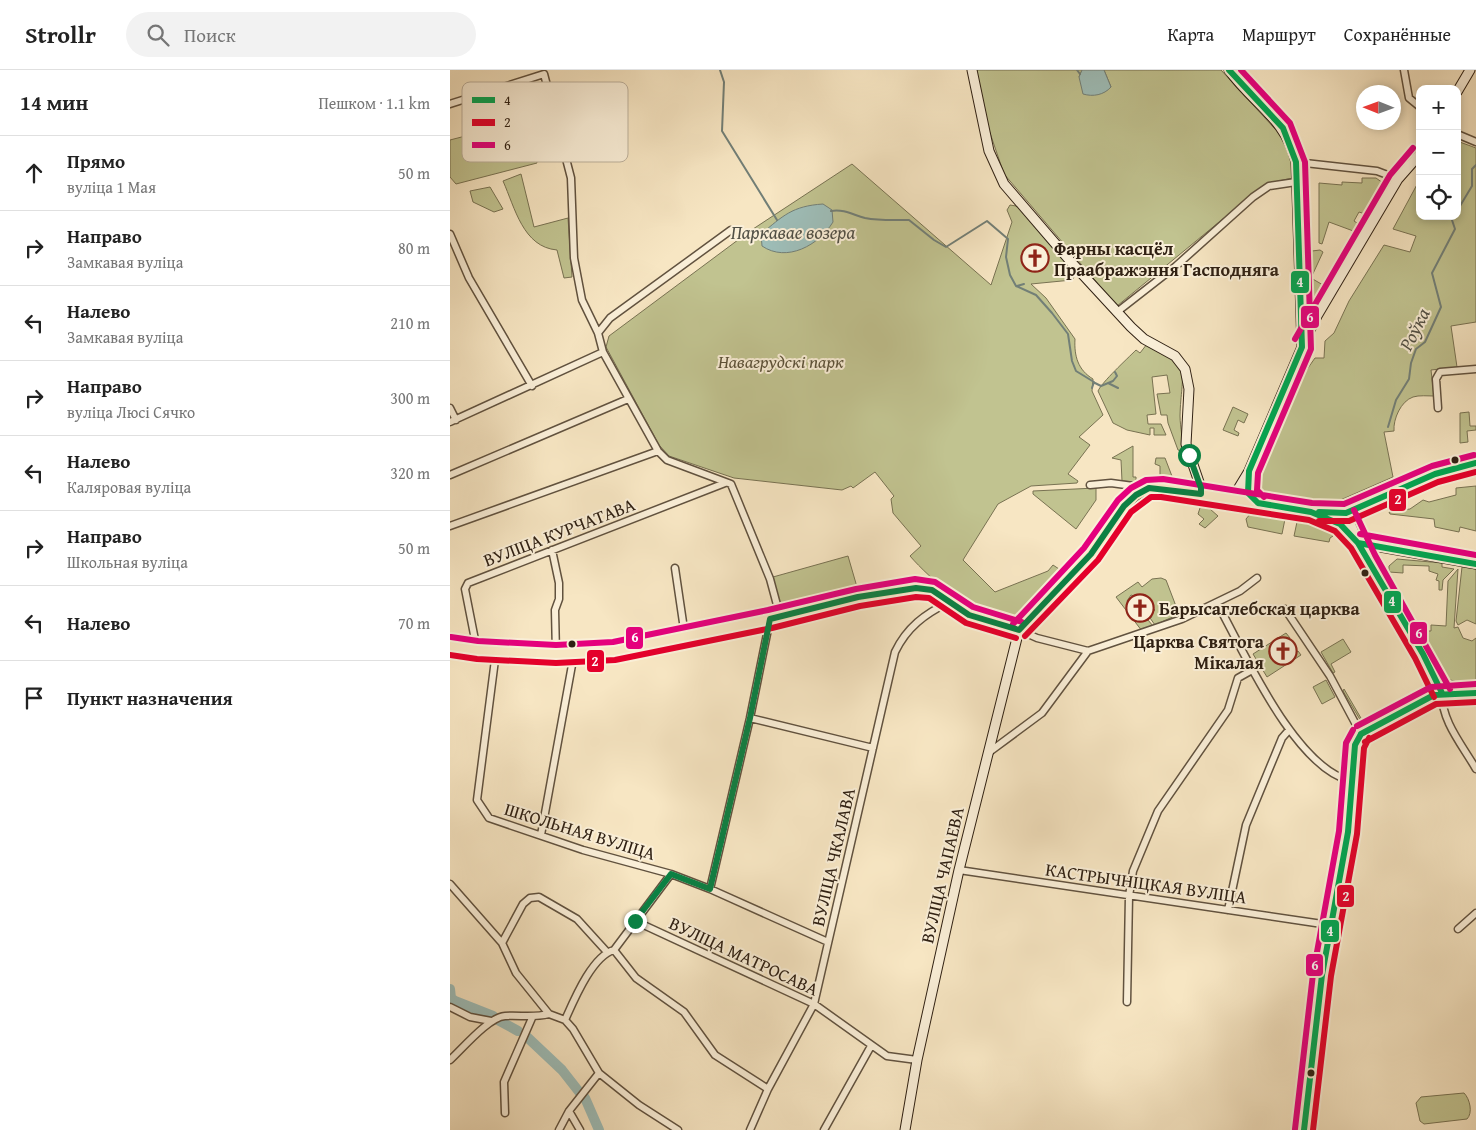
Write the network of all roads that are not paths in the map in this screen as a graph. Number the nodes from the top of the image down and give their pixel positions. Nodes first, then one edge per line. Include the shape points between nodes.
1 (972, 70) edge
2 (1229, 70) edge
3 (1404, 70) edge
4 (1470, 70) edge
5 (519, 82) edge
6 (546, 82) edge
7 (1461, 85) edge
8 (462, 100) edge
9 (450, 104) edge
10 (1416, 104) edge
11 (1461, 136) edge
12 (1476, 142) edge
13 (1416, 159) edge
14 (567, 162) edge
15 (1296, 162) junction
16 (1398, 179) junction
17 (1296, 182) junction
18 (730, 230) dead end
19 (450, 234) edge
20 (1117, 312) junction
21 (1302, 314) junction
22 (1317, 316) junction
23 (598, 333) junction
24 (1302, 347) junction
25 (603, 352) junction
26 (1476, 369) edge
27 (532, 386) junction
28 (628, 399) junction
29 (450, 408) edge
30 (1438, 408) dead end
31 (453, 421) edge
32 (658, 451) junction
33 (1476, 463) edge
34 (1249, 471) junction
35 (450, 475) edge
36 (725, 483) junction
37 (1090, 485) dead end
38 (1149, 488) junction
39 (1201, 494) junction
40 (1232, 499) junction
41 (1258, 503) junction
42 (1311, 512) junction
43 (1346, 513) junction
44 (450, 526) edge
45 (1358, 543) junction
46 (552, 550) junction
47 (1476, 564) edge
48 (675, 568) dead end
49 (1257, 578) dead end
50 (949, 602) junction
51 (1217, 603) junction
52 (1285, 609) dead end
53 (780, 616) junction
54 (770, 619) junction
55 (1019, 630) junction
56 (684, 636) junction
57 (450, 646) edge
58 (477, 650) junction
59 (1088, 651) junction
60 (496, 652) junction
61 (556, 654) junction
62 (574, 654) junction
63 (1254, 669) junction
64 (1442, 693) junction
65 (1476, 693) edge
66 (750, 718) junction
67 (1289, 730) junction
68 (1361, 734) junction
69 (873, 748) junction
70 (988, 752) junction
71 (1476, 769) edge
72 (1351, 781) junction
73 (541, 835) junction
74 (959, 870) junction
75 (671, 874) junction
76 (450, 884) edge
77 (710, 889) junction
78 (1129, 896) junction
79 (1228, 910) junction
80 (1476, 913) edge
81 (635, 921) junction
82 (1329, 925) junction
83 (1458, 929) dead end
84 (828, 942) junction
85 (502, 943) junction
86 (611, 951) junction
87 (1128, 1002) dead end
88 (814, 1004) junction
89 (450, 1007) edge
90 (549, 1014) junction
91 (532, 1018) junction
92 (564, 1020) junction
93 (491, 1021) junction
94 (871, 1046) junction
95 (450, 1060) edge
96 (917, 1060) junction
97 (600, 1073) junction
98 (768, 1089) junction
99 (569, 1111) junction
100 (505, 1114) dead end
101 (558, 1130) edge
102 (580, 1130) edge
103 (678, 1130) edge
104 (750, 1130) edge
105 (824, 1130) edge
106 (905, 1130) edge
107 (1304, 1130) edge

1 - 20 street via 989,151 1001,179
2 - 15 street via 1283,128
3 - 10 street via 1409,98
4 - 7 street
5 - 6 street via 544,74
8 - 9 street
11 - 12 street
13 - 16 street
14 - 23 street via 571,178 574,258 582,300
15 - 16 street via 1377,171
15 - 17 street
16 - 22 street
17 - 20 street via 1269,186 1253,197 1176,266
17 - 21 street
18 - 23 street via 610,318
19 - 27 street via 469,278
20 - 39 street via 1140,336 1175,356 1185,369 1189,389 1185,432
21 - 22 street via 1308,319
21 - 24 street
22 - 24 street
23 - 25 street
24 - 34 street
25 - 27 street
25 - 28 street
26 - 30 street via 1440,372 1436,379
27 - 31 street
28 - 32 street
28 - 35 street
29 - 31 street
32 - 36 street via 667,460
32 - 44 street
33 - 43 main road via 1435,474
34 - 40 street
34 - 41 street via 1248,493
36 - 46 street, ВУЛІЦА КУРЧАТАВА
36 - 53 street via 731,484 735,492 770,579
37 - 38 street via 1111,483
38 - 39 main road
38 - 55 main road via 1124,506 1091,554
39 - 40 main road
40 - 41 main road
41 - 42 main road
42 - 43 main road
42 - 45 main road via 1340,524
43 - 45 street
45 - 47 street
45 - 64 street
46 - 58 street, ВУЛІЦА КУРЧАТАВА via 468,583 465,589
46 - 61 street via 559,583 555,610
48 - 56 street
49 - 51 street
50 - 53 main road via 932,590 895,589
50 - 55 main road via 969,615
50 - 69 street, ВУЛІЦА ЧКАЛАВА via 925,615 901,639 890,666
51 - 59 street via 1182,619
51 - 63 street
52 - 68 street via 1330,676
53 - 54 main road
54 - 56 main road
54 - 66 street
55 - 59 street
55 - 70 street, ВУЛІЦА ЧАПАЕВА
56 - 62 main road via 614,651
57 - 58 main road
58 - 60 main road
59 - 70 street via 1042,713
60 - 61 main road
60 - 73 street, ШКОЛЬНАЯ ВУЛІЦА via 477,800 489,818
61 - 62 main road
62 - 73 street
63 - 67 street
63 - 78 street via 1238,678 1228,710 1158,811 1132,871
64 - 65 street
64 - 68 street
64 - 71 street via 1447,719
66 - 69 street
66 - 77 street
67 - 72 street via 1327,771
67 - 79 street via 1282,738 1246,825
68 - 72 street via 1355,745
69 - 84 street, ВУЛІЦА ЧКАЛАВА
70 - 74 street, ВУЛІЦА ЧАПАЕВА
72 - 82 street via 1344,856
73 - 75 street, ШКОЛЬНАЯ ВУЛІЦА
74 - 78 street, КАСТРЫЧНІЦКАЯ ВУЛІЦА
74 - 96 street, ВУЛІЦА ЧАПАЕВА
75 - 77 street, ШКОЛЬНАЯ ВУЛІЦА
75 - 81 street
76 - 85 street
77 - 84 street, ШКОЛЬНАЯ ВУЛІЦА
78 - 79 street, КАСТРЫЧНІЦКАЯ ВУЛІЦА
78 - 87 street
79 - 82 street, КАСТРЫЧНІЦКАЯ ВУЛІЦА
80 - 83 street
81 - 86 street
81 - 88 street, ВУЛІЦА МАТРОСАВА
82 - 107 street
84 - 88 street, ВУЛІЦА ЧКАЛАВА
85 - 86 street via 523,904 530,898 539,897 577,919
85 - 90 street via 516,973
86 - 92 street via 585,979
86 - 98 street via 636,978 684,1012 715,1055
88 - 94 street, ВУЛІЦА МАТРОСАВА
88 - 98 street, ВУЛІЦА ЧКАЛАВА
89 - 93 street
90 - 91 street
90 - 92 street
91 - 93 street via 504,1016
91 - 100 street via 504,1082
92 - 97 street
93 - 95 street
94 - 96 street, ВУЛІЦА МАТРОСАВА via 887,1056
94 - 105 street
96 - 106 street, ВУЛІЦА ЧАПАЕВА
97 - 99 street
97 - 103 street via 639,1105
98 - 104 street, ВУЛІЦА ЧКАЛАВА
99 - 101 street
99 - 102 street

